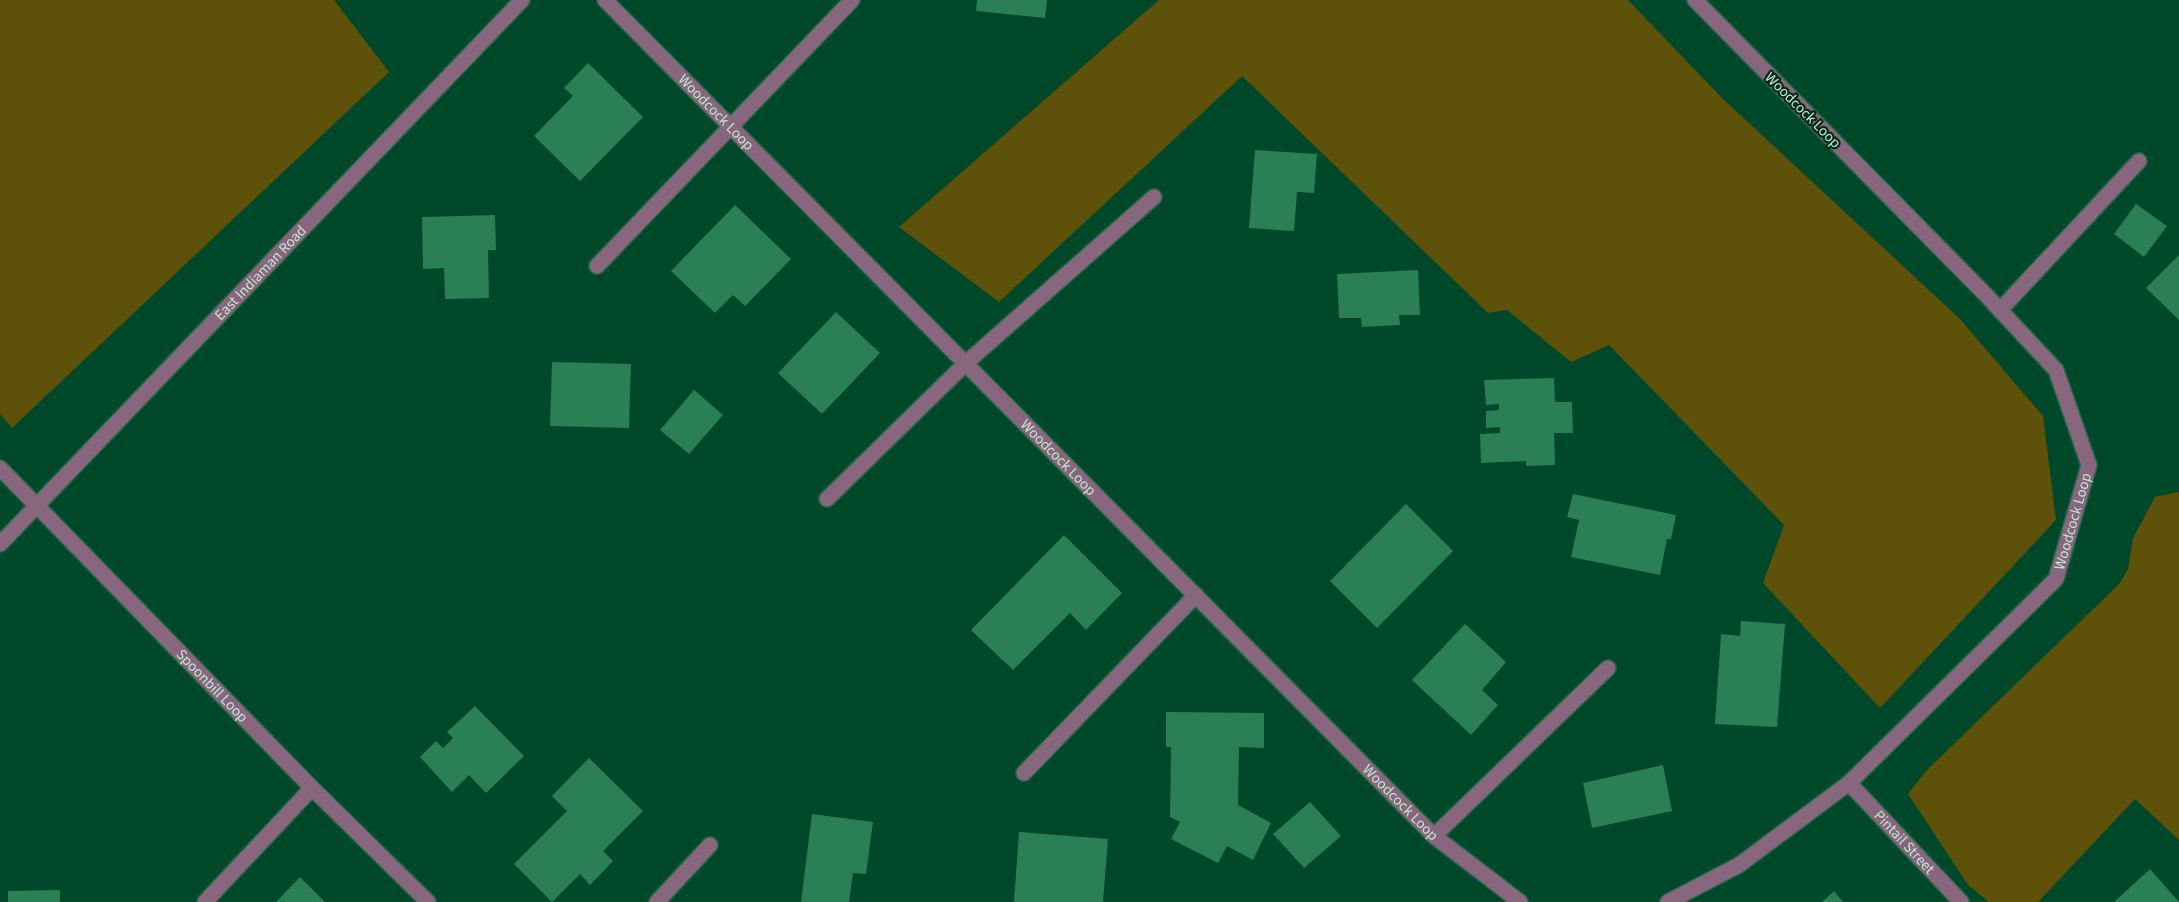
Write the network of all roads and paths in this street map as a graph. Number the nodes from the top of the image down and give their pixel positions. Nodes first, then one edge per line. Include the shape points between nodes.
1 (522, 0) edge
2 (605, 0) edge
3 (852, 0) edge
4 (1695, 0) edge
5 (730, 126) junction
6 (2139, 161) dead end
7 (1154, 197) dead end
8 (597, 266) dead end
9 (2000, 310) junction
10 (966, 363) junction
11 (0, 468) edge
12 (827, 499) dead end
13 (38, 505) junction
14 (0, 544) edge
15 (1196, 595) junction
16 (1608, 668) dead end
17 (1024, 773) dead end
18 (1849, 783) junction
19 (312, 788) junction
20 (1434, 836) junction
21 (710, 845) dead end
22 (205, 902) edge
23 (428, 902) edge
24 (657, 902) edge
25 (1520, 902) edge
26 (1668, 902) edge
27 (1960, 902) edge

1 - 13 street, East Indiaman Road
2 - 5 street, Woodcock Loop
3 - 5 street
4 - 9 street, Woodcock Loop
5 - 8 street
5 - 10 street, Woodcock Loop
6 - 9 street
7 - 10 street
9 - 18 street, Woodcock Loop via 2056,370 2089,465 2056,579
10 - 12 street
10 - 15 street, Woodcock Loop
11 - 13 street, Spoonbill Loop
13 - 14 street, East Indiaman Road
13 - 19 street, Spoonbill Loop
15 - 17 street
15 - 20 street, Woodcock Loop
16 - 20 street
18 - 26 street, Woodcock Loop via 1739,865
18 - 27 street, Pintail Street
19 - 22 street
19 - 23 street, Spoonbill Loop
20 - 25 street, Woodcock Loop
21 - 24 street

